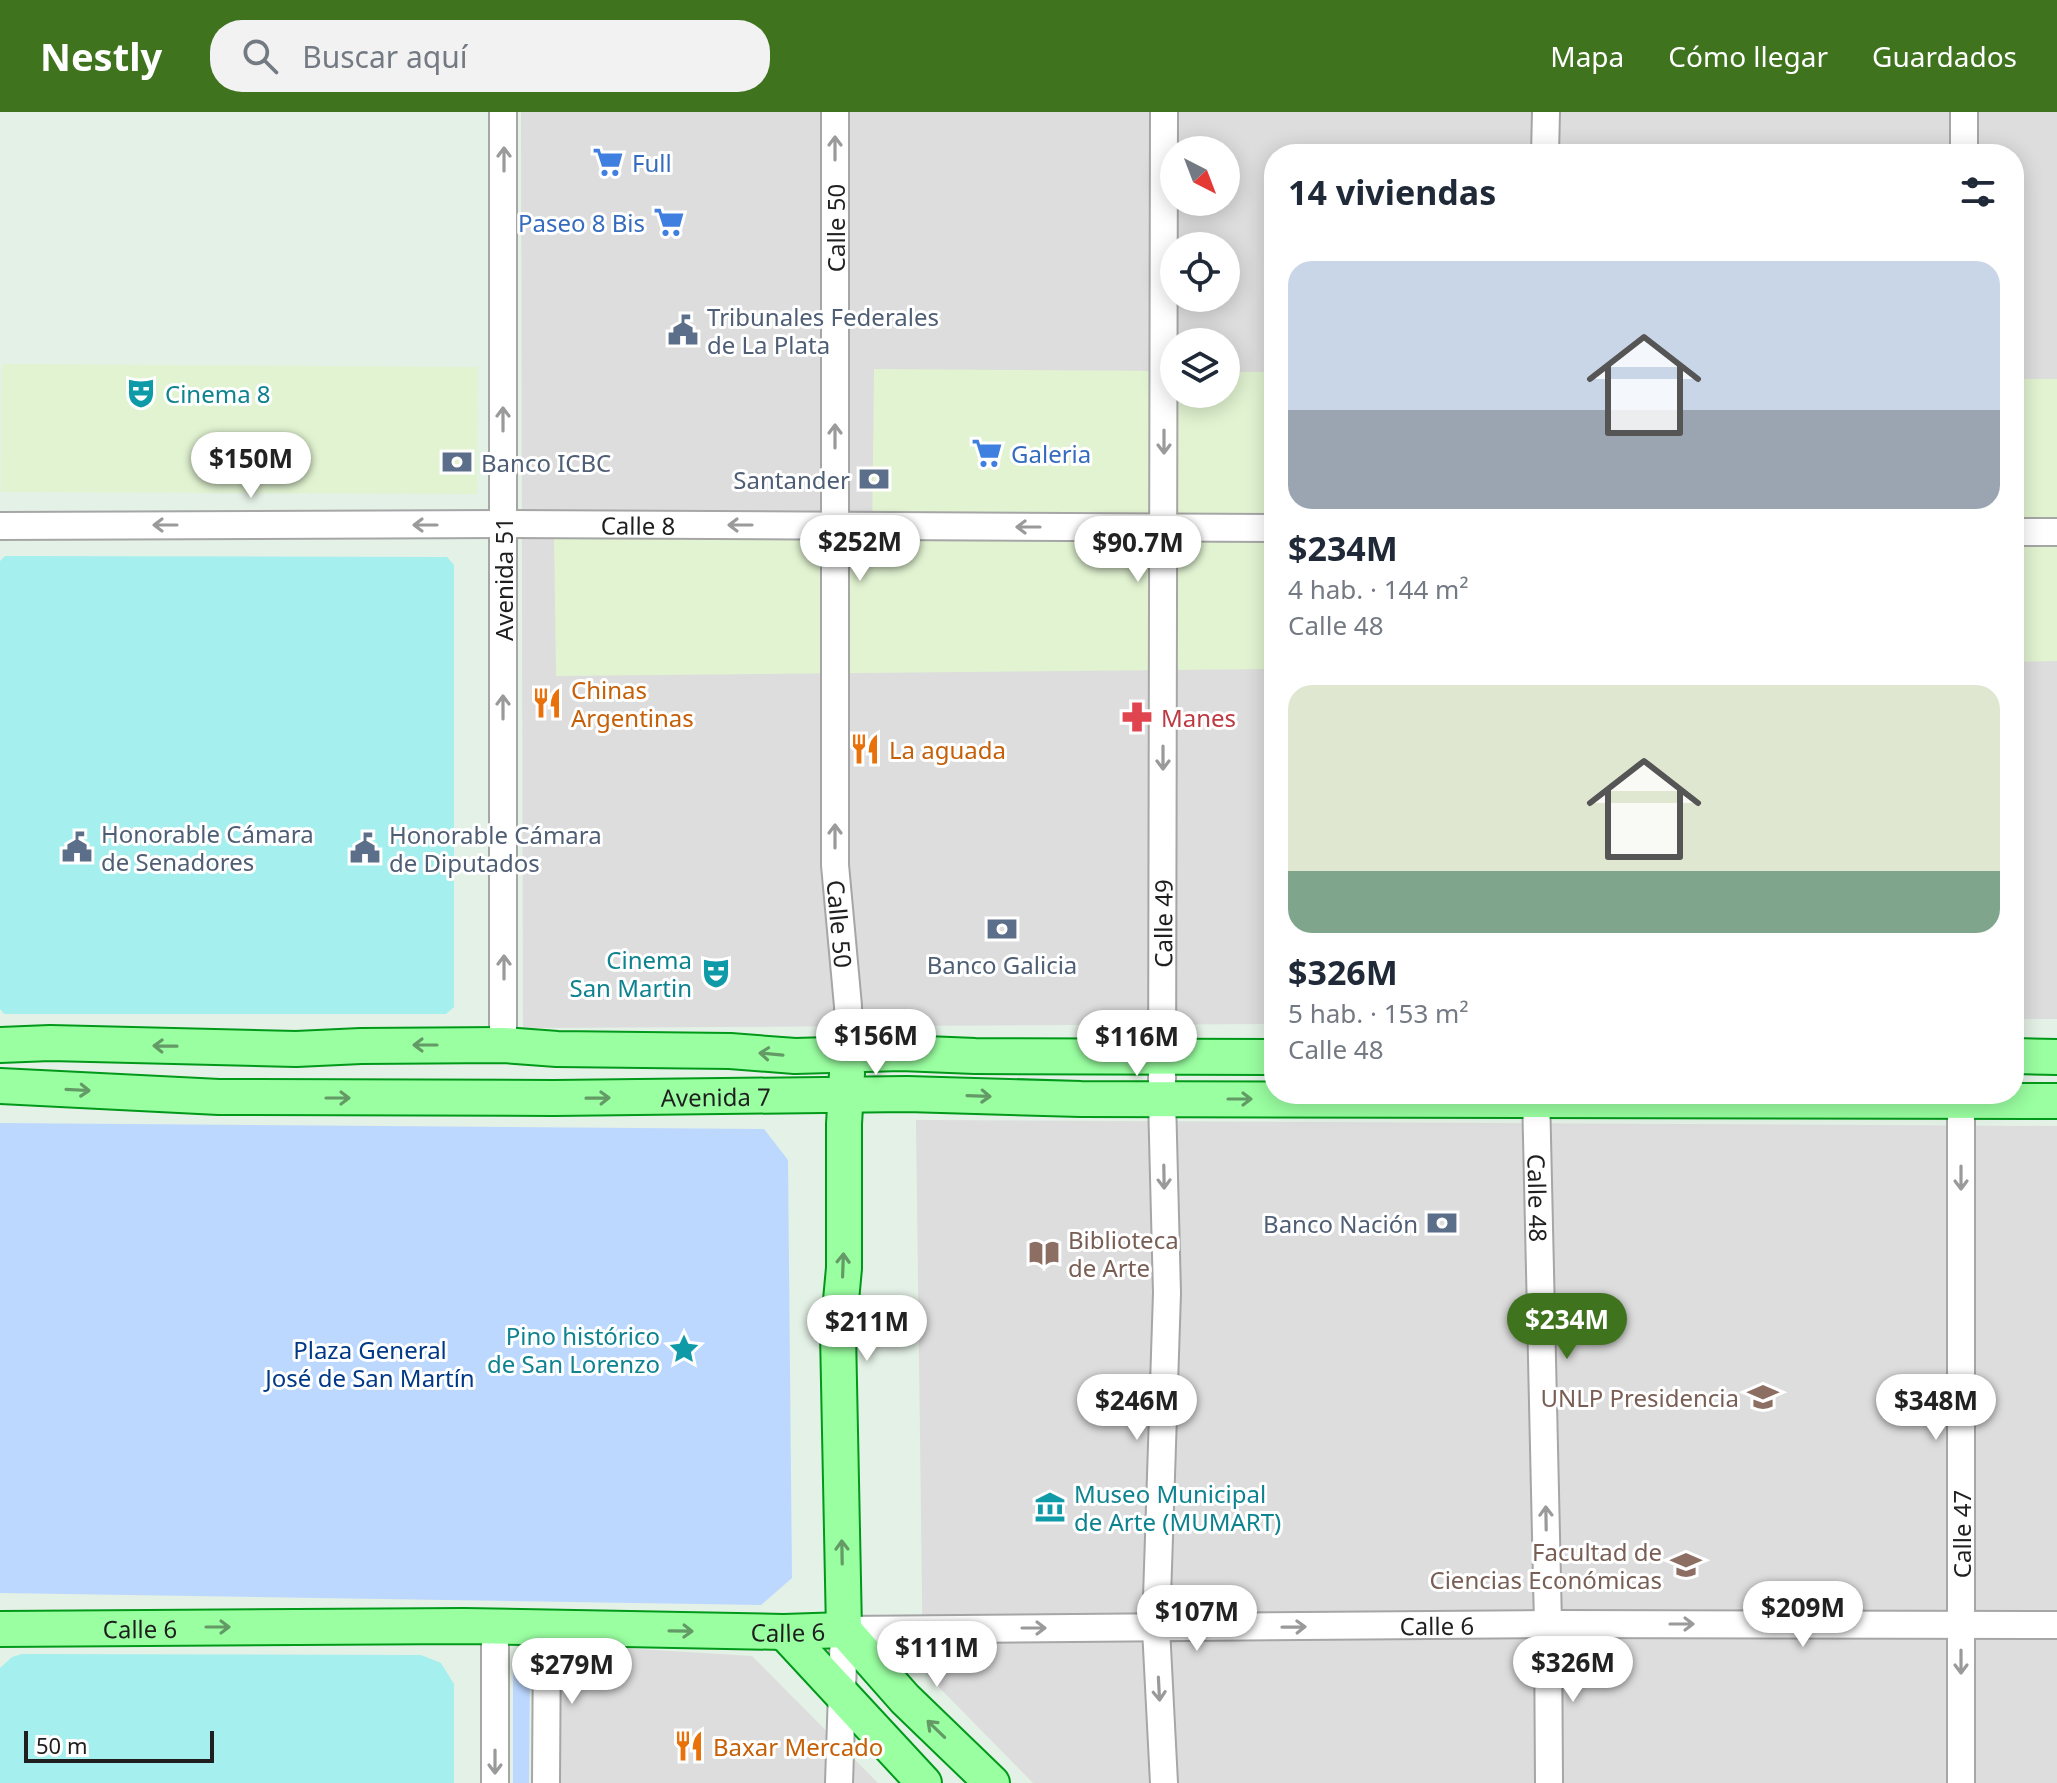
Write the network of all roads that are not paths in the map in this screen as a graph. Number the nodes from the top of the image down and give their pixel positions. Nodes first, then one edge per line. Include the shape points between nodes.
1 (503, 112) edge
2 (835, 112) edge
3 (1164, 112) edge
4 (1546, 112) edge
5 (1964, 112) edge
6 (1545, 144) edge
7 (1964, 144) edge
8 (503, 524) junction
9 (0, 526) edge
10 (835, 526) junction
11 (1163, 528) junction
12 (1264, 528) edge
13 (2024, 532) edge
14 (2057, 532) edge
15 (0, 1045) edge
16 (503, 1045) junction
17 (849, 1053) junction
18 (2024, 1056) edge
19 (1162, 1057) junction
20 (1264, 1057) edge
21 (2057, 1057) edge
22 (0, 1086) edge
23 (845, 1095) junction
24 (1264, 1098) edge
25 (1162, 1099) junction
26 (2024, 1100) edge
27 (2057, 1101) edge
28 (1536, 1104) edge
29 (1961, 1104) edge
30 (1548, 1624) junction
31 (1961, 1624) junction
32 (2057, 1625) edge
33 (1156, 1628) junction
34 (0, 1629) edge
35 (495, 1629) junction
36 (547, 1630) junction
37 (844, 1630) junction
38 (784, 1632) junction
39 (841, 1696) junction
40 (495, 1783) edge
41 (546, 1783) edge
42 (839, 1783) edge
43 (924, 1783) edge
44 (992, 1783) edge
45 (1164, 1783) edge
46 (1549, 1783) edge
47 (1961, 1783) edge

8 -> 1 street, Avenida 51
10 -> 2 street, Calle 50
3 -> 11 street, Calle 49
4 - 6 street
5 - 7 street
8 -> 9 street, Calle 8
10 -> 8 street, Calle 8
16 -> 8 street, Avenida 51
11 -> 10 street, Calle 8
17 -> 10 street, Calle 50 via 835,865
11 - 12 street, Calle 8
11 -> 19 street, Calle 49
13 - 14 street
16 -> 15 main road, Avenida 7
17 -> 16 main road, Avenida 7 via 795,1056
17 - 19 main road, Avenida 7
17 - 23 main road, Calle 50
18 - 21 main road
19 - 20 main road, Avenida 7
19 - 25 street, Calle 49
22 -> 23 main road, Avenida 7 via 219,1097
23 -> 25 main road, Avenida 7
37 -> 23 main road, Calle 50 via 838,1333 844,1268
25 -> 24 main road, Avenida 7
25 -> 33 street, Calle 49 via 1167,1293
26 - 27 main road, Avenida 7
30 -> 28 street, Calle 48
29 -> 31 street, Calle 47
30 -> 31 street, Calle 6
33 -> 30 street, Calle 6
30 - 46 street, Calle 48
31 - 32 street, Calle 6
31 -> 47 street, Calle 47
37 -> 33 street, Calle 6
33 -> 45 street, Calle 49
34 -> 35 main road, Calle 6
35 - 36 main road, Calle 6
35 -> 40 street
36 -> 38 main road, Calle 6
36 - 41 street
37 - 38 main road, Calle 6
37 - 39 street, Calle 50
44 -> 37 main road via 905,1699
38 - 39 main road
39 - 42 street, Calle 50
39 - 43 main road

